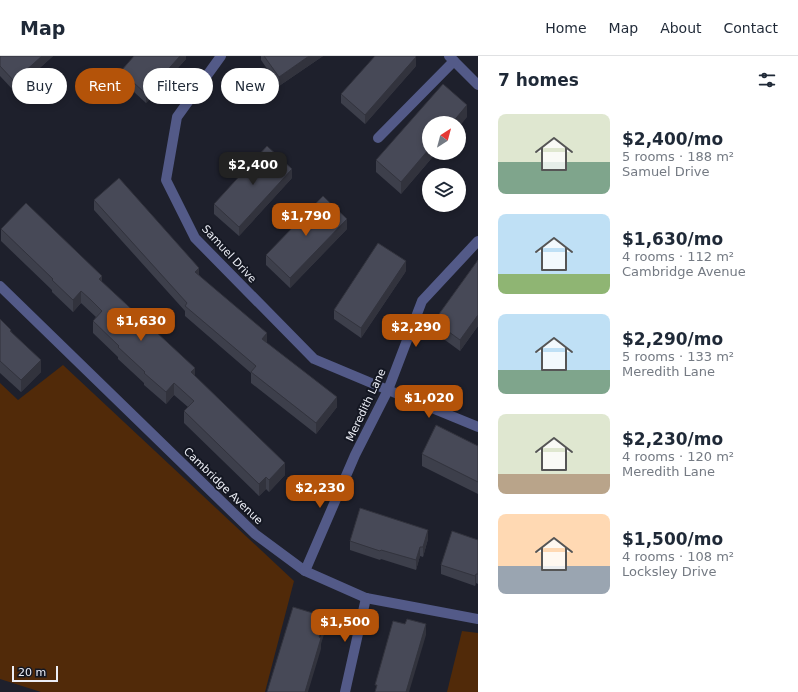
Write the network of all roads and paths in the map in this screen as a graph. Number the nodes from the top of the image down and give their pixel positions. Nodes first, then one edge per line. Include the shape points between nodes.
1 (221, 56) edge
2 (452, 59) edge
3 (478, 85) edge
4 (378, 138) dead end
5 (478, 242) edge
6 (0, 286) edge
7 (388, 390) junction
8 (478, 427) edge
9 (306, 570) junction
10 (366, 598) junction
11 (478, 619) edge
12 (345, 692) edge

1 - 7 street, Samuel Drive via 177,117 166,180 195,238 314,359
2 - 3 street
2 - 4 street
5 - 7 street, Meredith Lane via 422,301
6 - 9 street, Cambridge Avenue via 255,534
7 - 8 street, Samuel Drive
7 - 9 street, Meredith Lane via 355,455
9 - 10 street, Cambridge Avenue
10 - 11 street, Cambridge Avenue
10 - 12 street

